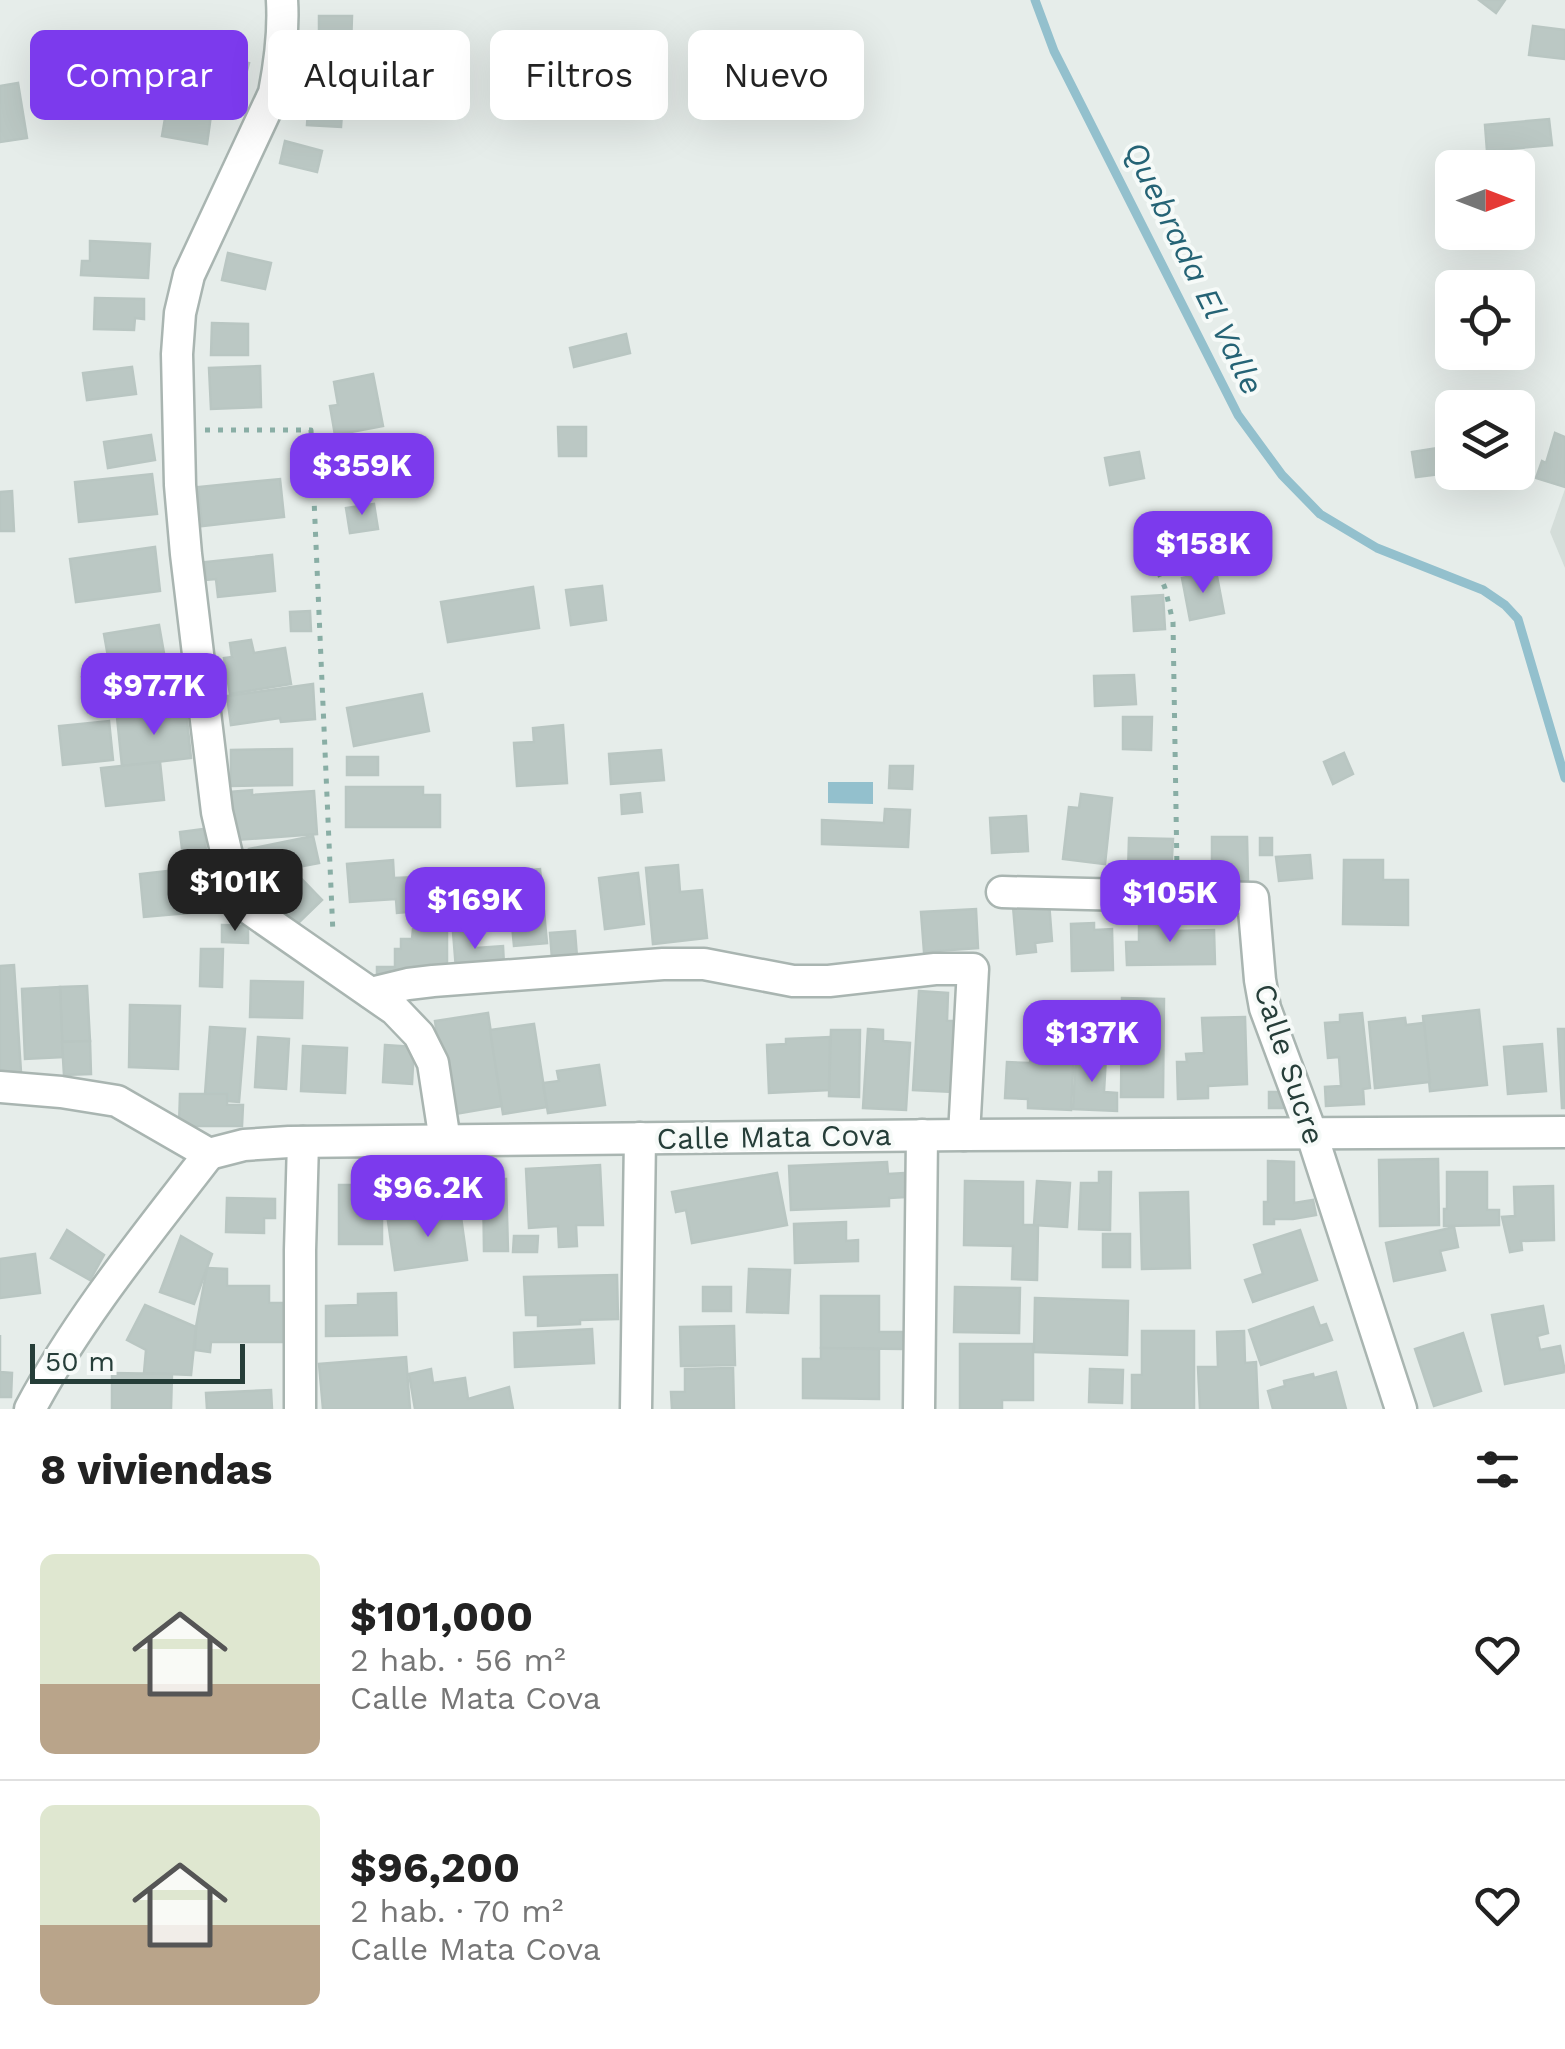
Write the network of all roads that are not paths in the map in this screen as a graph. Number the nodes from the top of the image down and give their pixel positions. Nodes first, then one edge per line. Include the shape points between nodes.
1 (282, 0) edge
2 (1002, 892) dead end
3 (371, 993) junction
4 (0, 1088) edge
5 (1311, 1132) junction
6 (1565, 1132) edge
7 (964, 1134) junction
8 (922, 1135) junction
9 (640, 1138) junction
10 (444, 1141) junction
11 (303, 1142) junction
12 (209, 1154) junction
13 (30, 1409) edge
14 (300, 1409) edge
15 (636, 1409) edge
16 (919, 1409) edge
17 (1402, 1409) edge

1 - 3 street via 274,93 189,275 180,313 176,354 186,554 217,812 232,881 251,910
2 - 5 street, Calle Sucre via 1253,898 1266,1008
3 - 7 street via 433,981 663,964 704,964 792,981 973,969
3 - 10 street via 411,1024 428,1049
4 - 12 street via 117,1101
5 - 6 street, Calle Mata Cova
5 - 7 street, Calle Mata Cova
5 - 17 street, Calle Sucre
7 - 8 street, Calle Mata Cova
8 - 9 street, Calle Mata Cova
8 - 16 street
9 - 10 street, Calle Mata Cova
9 - 15 street
10 - 11 street, Calle Mata Cova
11 - 12 street, Calle Mata Cova
11 - 14 street
12 - 13 street via 76,1334

